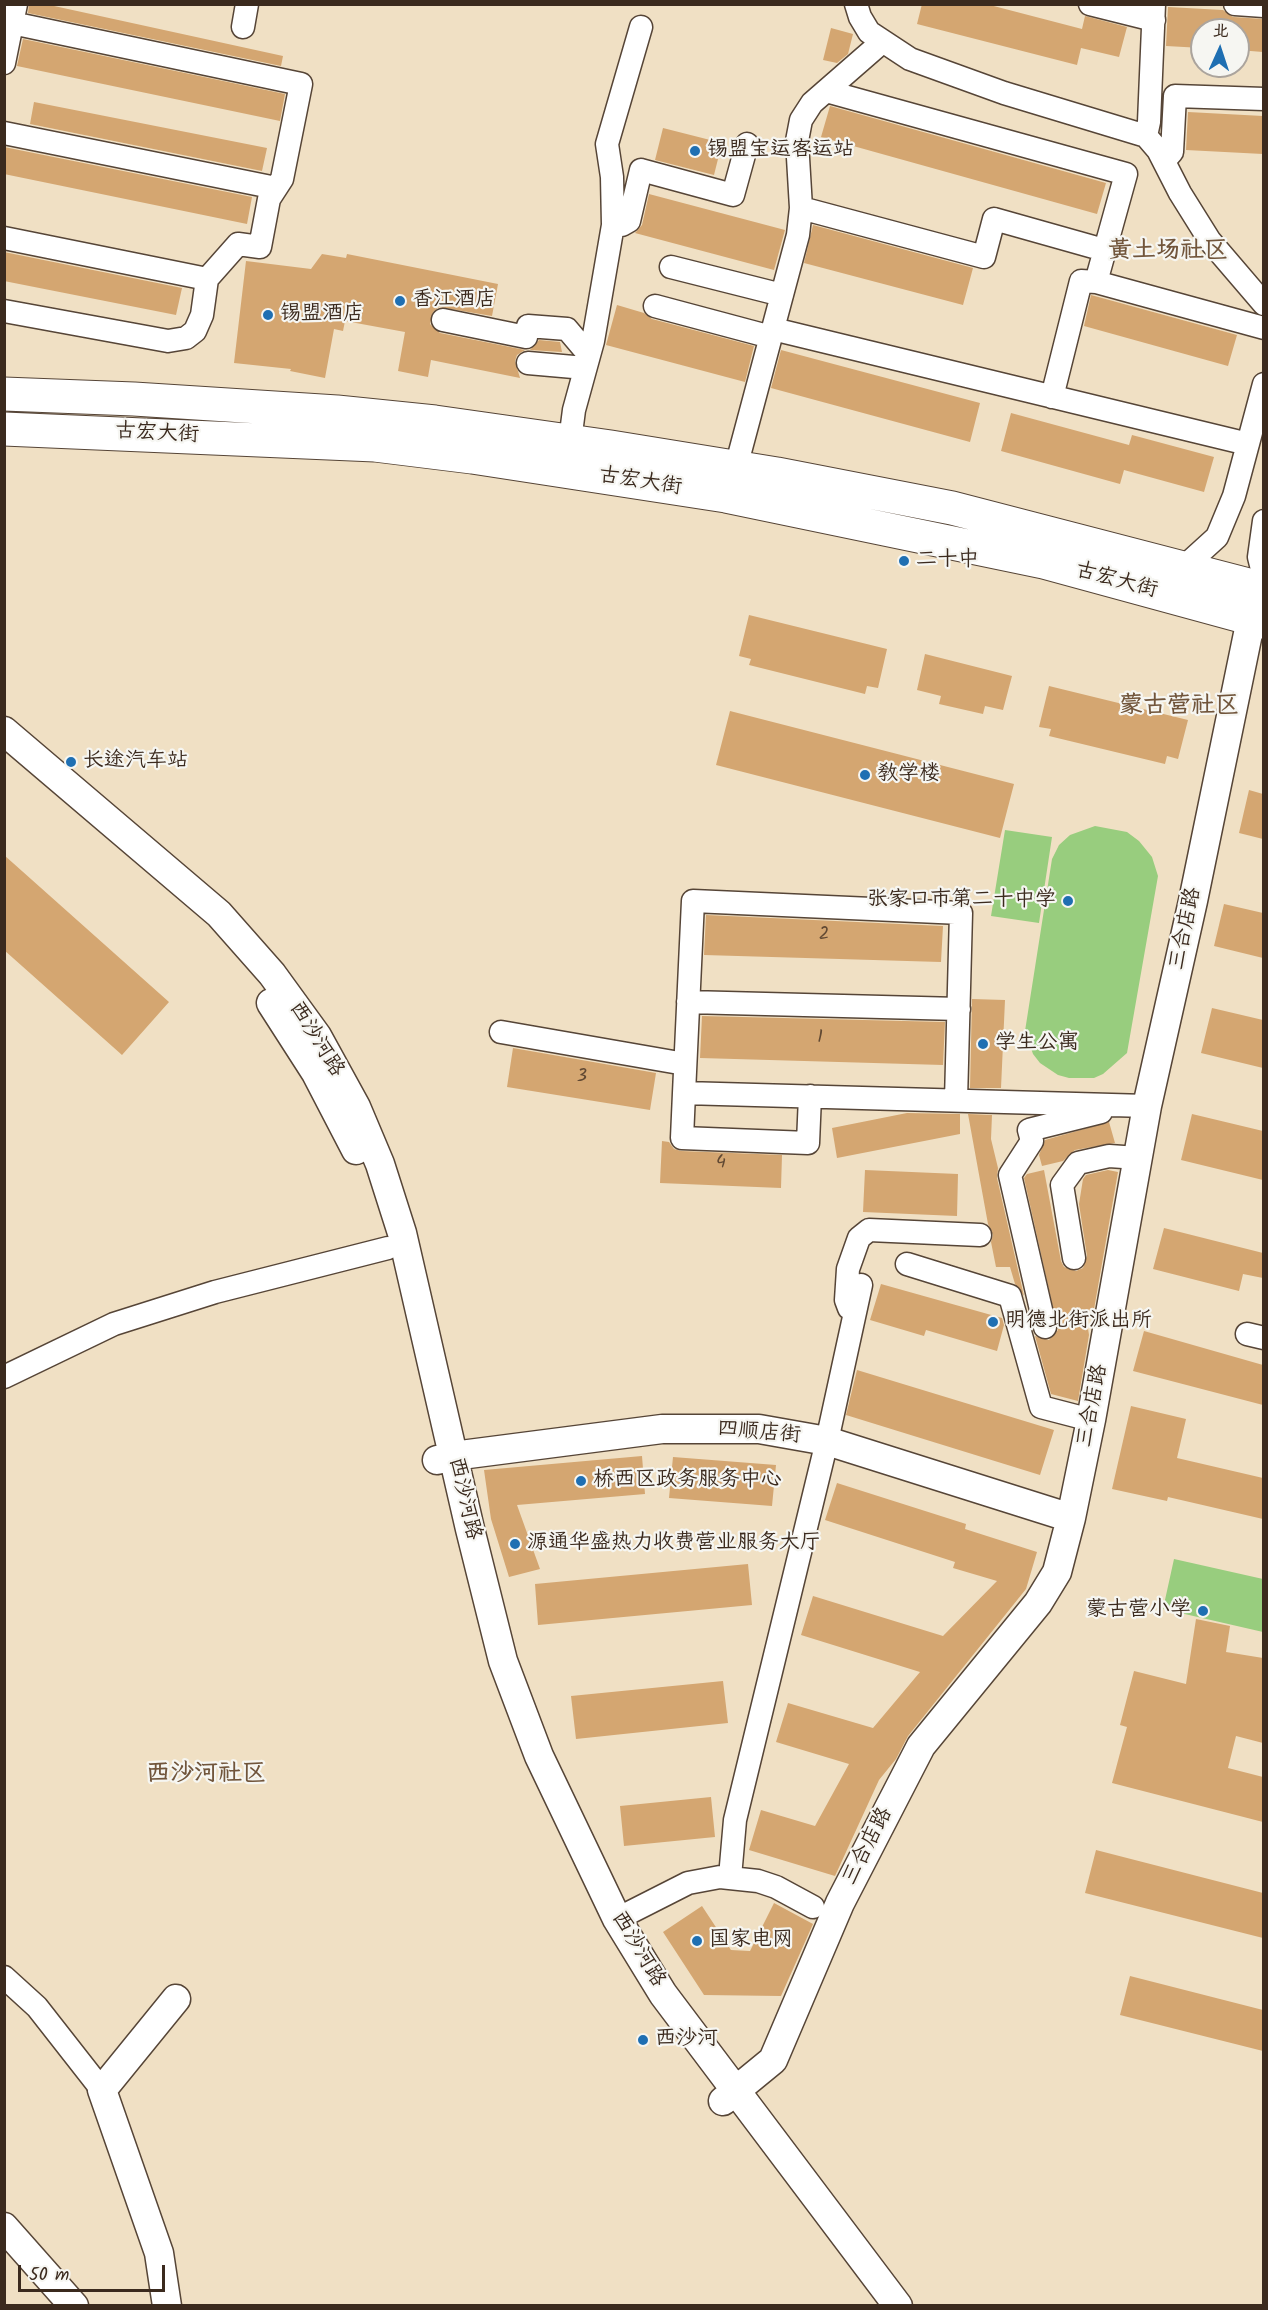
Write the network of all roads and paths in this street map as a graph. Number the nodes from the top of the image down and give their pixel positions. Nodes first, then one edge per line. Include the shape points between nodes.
1 (247, 4) edge
2 (856, 4) edge
3 (1090, 4) edge
4 (1235, 4) edge
5 (1263, 6) edge
6 (1154, 12) edge
7 (14, 14) edge
8 (243, 27) dead end
9 (641, 27) dead end
10 (882, 42) junction
11 (4, 63) edge
12 (826, 91) junction
13 (1263, 99) edge
14 (4, 133) edge
15 (1146, 136) junction
16 (747, 144) dead end
17 (1164, 161) junction
18 (276, 188) junction
19 (801, 208) junction
20 (613, 225) junction
21 (4, 238) edge
22 (1104, 250) junction
23 (671, 267) dead end
24 (207, 279) junction
25 (1096, 282) junction
26 (782, 296) junction
27 (1263, 304) edge
28 (655, 306) dead end
29 (4, 311) edge
30 (443, 320) dead end
31 (1263, 328) edge
32 (772, 333) junction
33 (587, 362) junction
34 (528, 363) dead end
35 (1263, 384) edge
36 (4, 394) edge
37 (1052, 397) junction
38 (4, 429) edge
39 (570, 441) junction
40 (1248, 444) junction
41 (736, 467) junction
42 (1263, 520) edge
43 (1184, 567) junction
44 (1263, 577) edge
45 (1263, 589) edge
46 (1257, 621) edge
47 (4, 731) edge
48 (4, 751) edge
49 (688, 1002) junction
50 (958, 1010) junction
51 (501, 1032) dead end
52 (685, 1064) junction
53 (684, 1093) junction
54 (810, 1096) junction
55 (956, 1100) junction
56 (1147, 1106) junction
57 (1105, 1111) dead end
58 (1049, 1113) junction
59 (1138, 1158) junction
60 (980, 1235) dead end
61 (388, 1248) junction
62 (1074, 1258) dead end
63 (906, 1264) dead end
64 (861, 1285) dead end
65 (854, 1321) junction
66 (1045, 1327) dead end
67 (4, 1377) edge
68 (1091, 1420) junction
69 (827, 1441) junction
70 (445, 1458) junction
71 (1071, 1518) junction
72 (730, 1877) junction
73 (813, 1906) dead end
74 (617, 1919) junction
75 (4, 1977) edge
76 (176, 2000) dead end
77 (102, 2090) junction
78 (730, 2095) junction
79 (4, 2227) edge
80 (74, 2306) edge
81 (167, 2306) edge
82 (873, 2306) edge
83 (898, 2306) edge

1 - 8 street
2 - 10 street via 870,32
3 - 6 street
4 - 5 street
6 - 15 street
7 - 11 street
7 - 18 street via 301,84 282,179
9 - 20 street via 607,144
10 - 12 street
10 - 15 street via 910,59 1004,93
12 - 19 street via 801,120 797,168
12 - 22 street via 1126,174
13 - 17 street via 1175,96 1172,152
14 - 18 street
15 - 17 street
16 - 20 street via 733,195 641,170 629,221
17 - 27 street via 1210,241
18 - 24 street via 269,199 260,247 238,244
19 - 22 street via 984,257 994,219
19 - 26 street
20 - 33 street
21 - 24 street
22 - 25 street
23 - 26 street
24 - 29 street via 202,315 195,331 177,341
25 - 31 street
25 - 37 street via 1081,281
26 - 32 street
28 - 32 street
30 - 33 street via 526,337 528,326 567,329
32 - 37 street
32 - 41 street
33 - 34 street
33 - 39 street
35 - 40 street
36 - 39 main road, 古宏大街 via 337,412
37 - 40 street
38 - 46 main road, 古宏大街 via 375,446 495,460 726,496 905,531 1044,562
39 - 41 main road, 古宏大街
40 - 43 street via 1234,496 1217,537
41 - 43 main road, 古宏大街 via 952,508
42 - 44 street via 1258,557
43 - 45 main road, 古宏大街
46 - 56 street, 三合店路
47 - 70 street, 西沙河路 via 219,914 272,974 316,1036 356,1107 402,1233
48 - 61 street, 西沙河路 via 207,926 261,988 316,1073 363,1164
49 - 50 street
49 - 50 street via 693,901 961,913
49 - 52 street
50 - 55 street
51 - 52 street
52 - 53 street
53 - 54 street
53 - 54 street via 682,1138 808,1143
54 - 55 street
55 - 58 street
56 - 58 street
56 - 59 street, 三合店路
57 - 58 street
58 - 66 street via 1029,1130 1032,1141 1010,1175
59 - 62 street via 1109,1156 1078,1163 1062,1185
59 - 68 street, 三合店路
60 - 65 street via 869,1230 859,1239 848,1269 846,1300
61 - 67 street via 114,1324
61 - 70 street, 西沙河路
63 - 68 street via 1010,1296 1041,1407
64 - 65 street
65 - 69 street
68 - 71 street, 三合店路
69 - 70 street, 四顺店街 via 759,1429 662,1429
69 - 71 street, 四顺店街
69 - 72 street via 735,1820
70 - 74 street, 西沙河路 via 503,1661 539,1756
70 - 78 street, 西沙河路 via 469,1599 494,1686 525,1769 593,1909 656,2012
71 - 78 street, 三合店路 via 1057,1572 1038,1602 921,1746 840,1903 773,2060
72 - 73 street via 776,1887
72 - 74 street via 688,1883
74 - 78 street, 西沙河路
75 - 77 street via 37,2007
76 - 77 street
77 - 81 street via 159,2253
78 - 82 street, 西沙河路
78 - 83 street, 西沙河路
79 - 80 street

